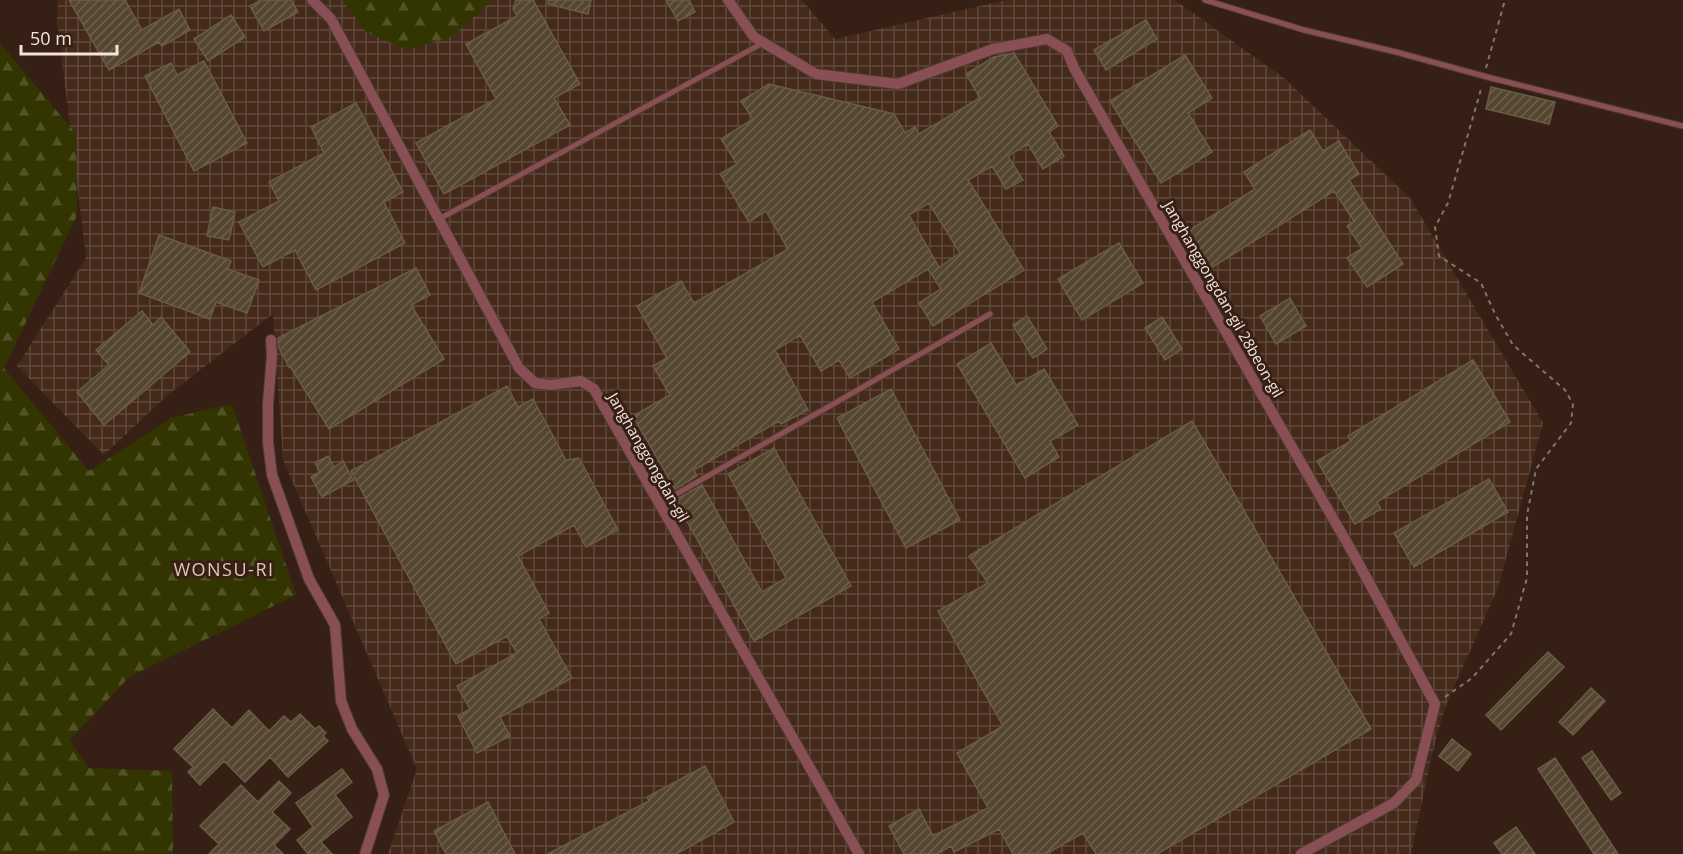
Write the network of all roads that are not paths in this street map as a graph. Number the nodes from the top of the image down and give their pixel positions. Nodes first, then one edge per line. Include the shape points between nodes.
1 (312, 0) edge
2 (728, 0) edge
3 (1204, 0) edge
4 (764, 43) junction
5 (1683, 126) edge
6 (438, 220) junction
7 (990, 314) dead end
8 (271, 340) dead end
9 (659, 504) junction
10 (365, 854) edge
11 (859, 854) edge
12 (1301, 854) edge

1 - 6 street, Janghanggongdan-gil via 331,19
2 - 4 street, Janghanggongdan-gil 28beon-gil via 754,37
3 - 5 lane via 1304,30
4 - 6 lane
4 - 12 street, Janghanggongdan-gil 28beon-gil via 816,74 898,84 1018,43 1047,39 1067,51 1435,704 1416,780 1394,803
6 - 9 street, Janghanggongdan-gil via 519,368 535,382 550,385 580,381 594,389
7 - 9 lane
8 - 10 street via 268,442 272,475 309,579 334,625 341,701 352,729 376,769 384,795
9 - 11 street, Janghanggongdan-gil

